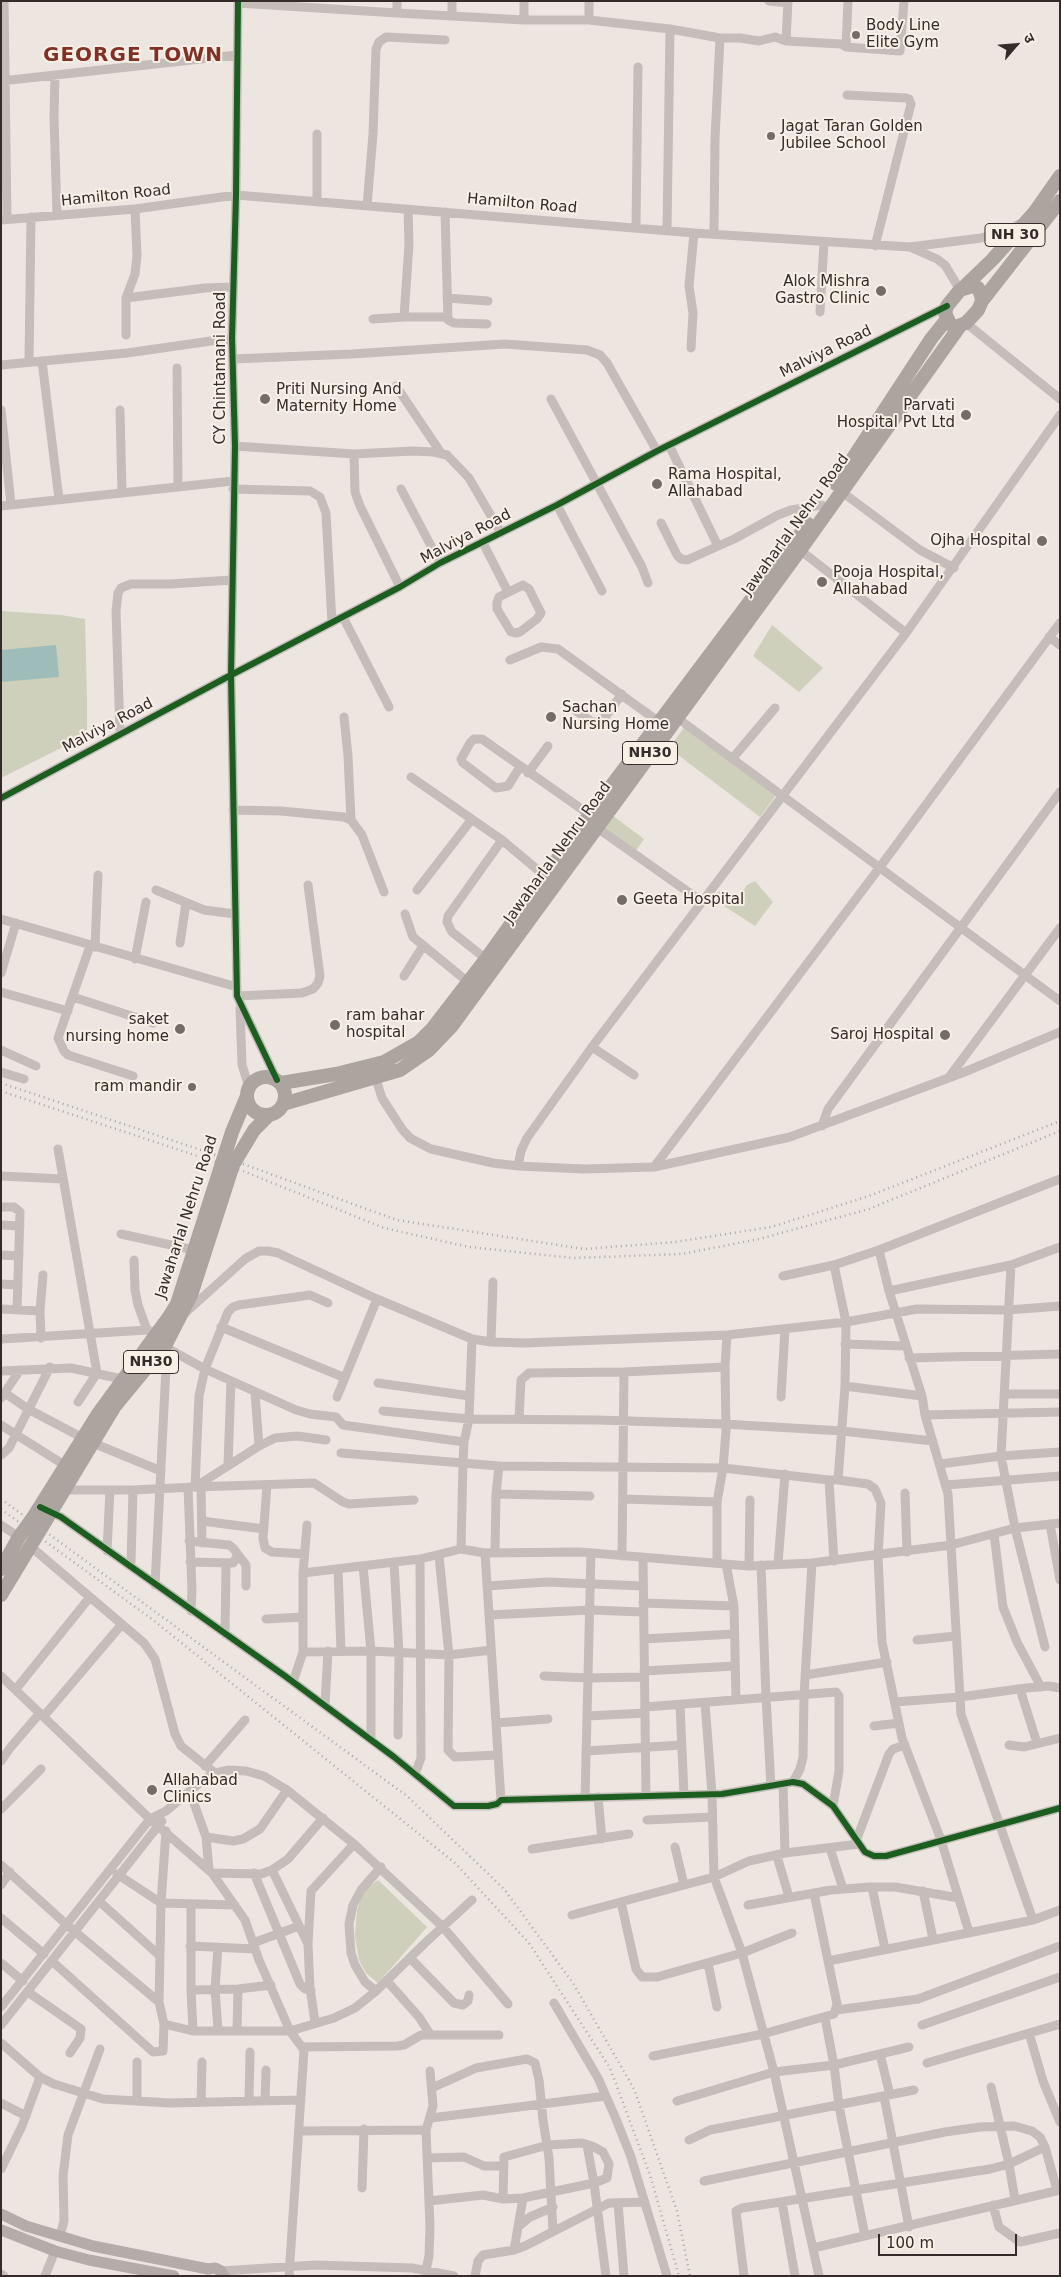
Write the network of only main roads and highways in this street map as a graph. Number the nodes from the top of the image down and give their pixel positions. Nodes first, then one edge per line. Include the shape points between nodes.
1 (1060, 176) edge
2 (1060, 201) edge
3 (962, 289) junction
4 (982, 301) junction
5 (947, 313) junction
6 (963, 324) junction
7 (593, 821) junction
8 (374, 1072) junction
9 (279, 1081) junction
10 (248, 1091) junction
11 (283, 1104) junction
12 (269, 1115) junction
13 (88, 1440) junction
14 (45, 1509) junction
15 (1, 1569) edge
16 (1, 1595) edge
17 (1, 2214) edge
18 (1, 2230) edge
19 (136, 2254) junction
20 (133, 2268) junction
21 (205, 2272) edge
22 (222, 2274) edge
23 (174, 2276) edge

1 - 3 highway, Jawaharlal Nehru Road / NH 30 via 1034,213
2 - 4 highway, Jawaharlal Nehru Road / NH 30
3 - 4 highway via 978,288
3 - 5 highway, Jawaharlal Nehru Road / NH 30
4 - 6 highway, Jawaharlal Nehru Road / NH 30 via 978,310
5 - 6 highway via 950,324
5 - 7 highway, Jawaharlal Nehru Road / NH30 via 822,505 659,722
6 - 7 highway, Jawaharlal Nehru Road / NH30 via 676,717
7 - 8 highway, Jawaharlal Nehru Road / NH30 via 545,876 449,1008 419,1042
7 - 8 highway, Jawaharlal Nehru Road / NH30 via 451,1027 419,1058 400,1070
8 - 9 highway, Jawaharlal Nehru Road / NH30
8 - 11 highway, Jawaharlal Nehru Road / NH30
9 - 10 highway, Jawaharlal Nehru Road / NH30 via 268,1076 259,1078
9 - 11 highway via 286,1096
10 - 12 highway via 252,1108 260,1114
10 - 13 highway, Jawaharlal Nehru Road / NH30 via 176,1304 152,1331
11 - 12 highway, Jawaharlal Nehru Road / NH30
12 - 13 highway, Jawaharlal Nehru Road / NH30 via 254,1130 233,1165 191,1296 167,1346
13 - 14 highway, Jawaharlal Nehru Road / NH30 via 66,1466
13 - 14 highway, Jawaharlal Nehru Road / NH30 via 64,1490
14 - 15 highway, Jawaharlal Nehru Road / NH30 via 19,1537
14 - 16 highway, Jawaharlal Nehru Road / NH30 via 30,1546
17 - 19 main road via 26,2226 93,2246
18 - 20 main road via 55,2251
19 - 20 main road
19 - 21 main road
20 - 23 main road
21 - 22 main road via 215,2268

